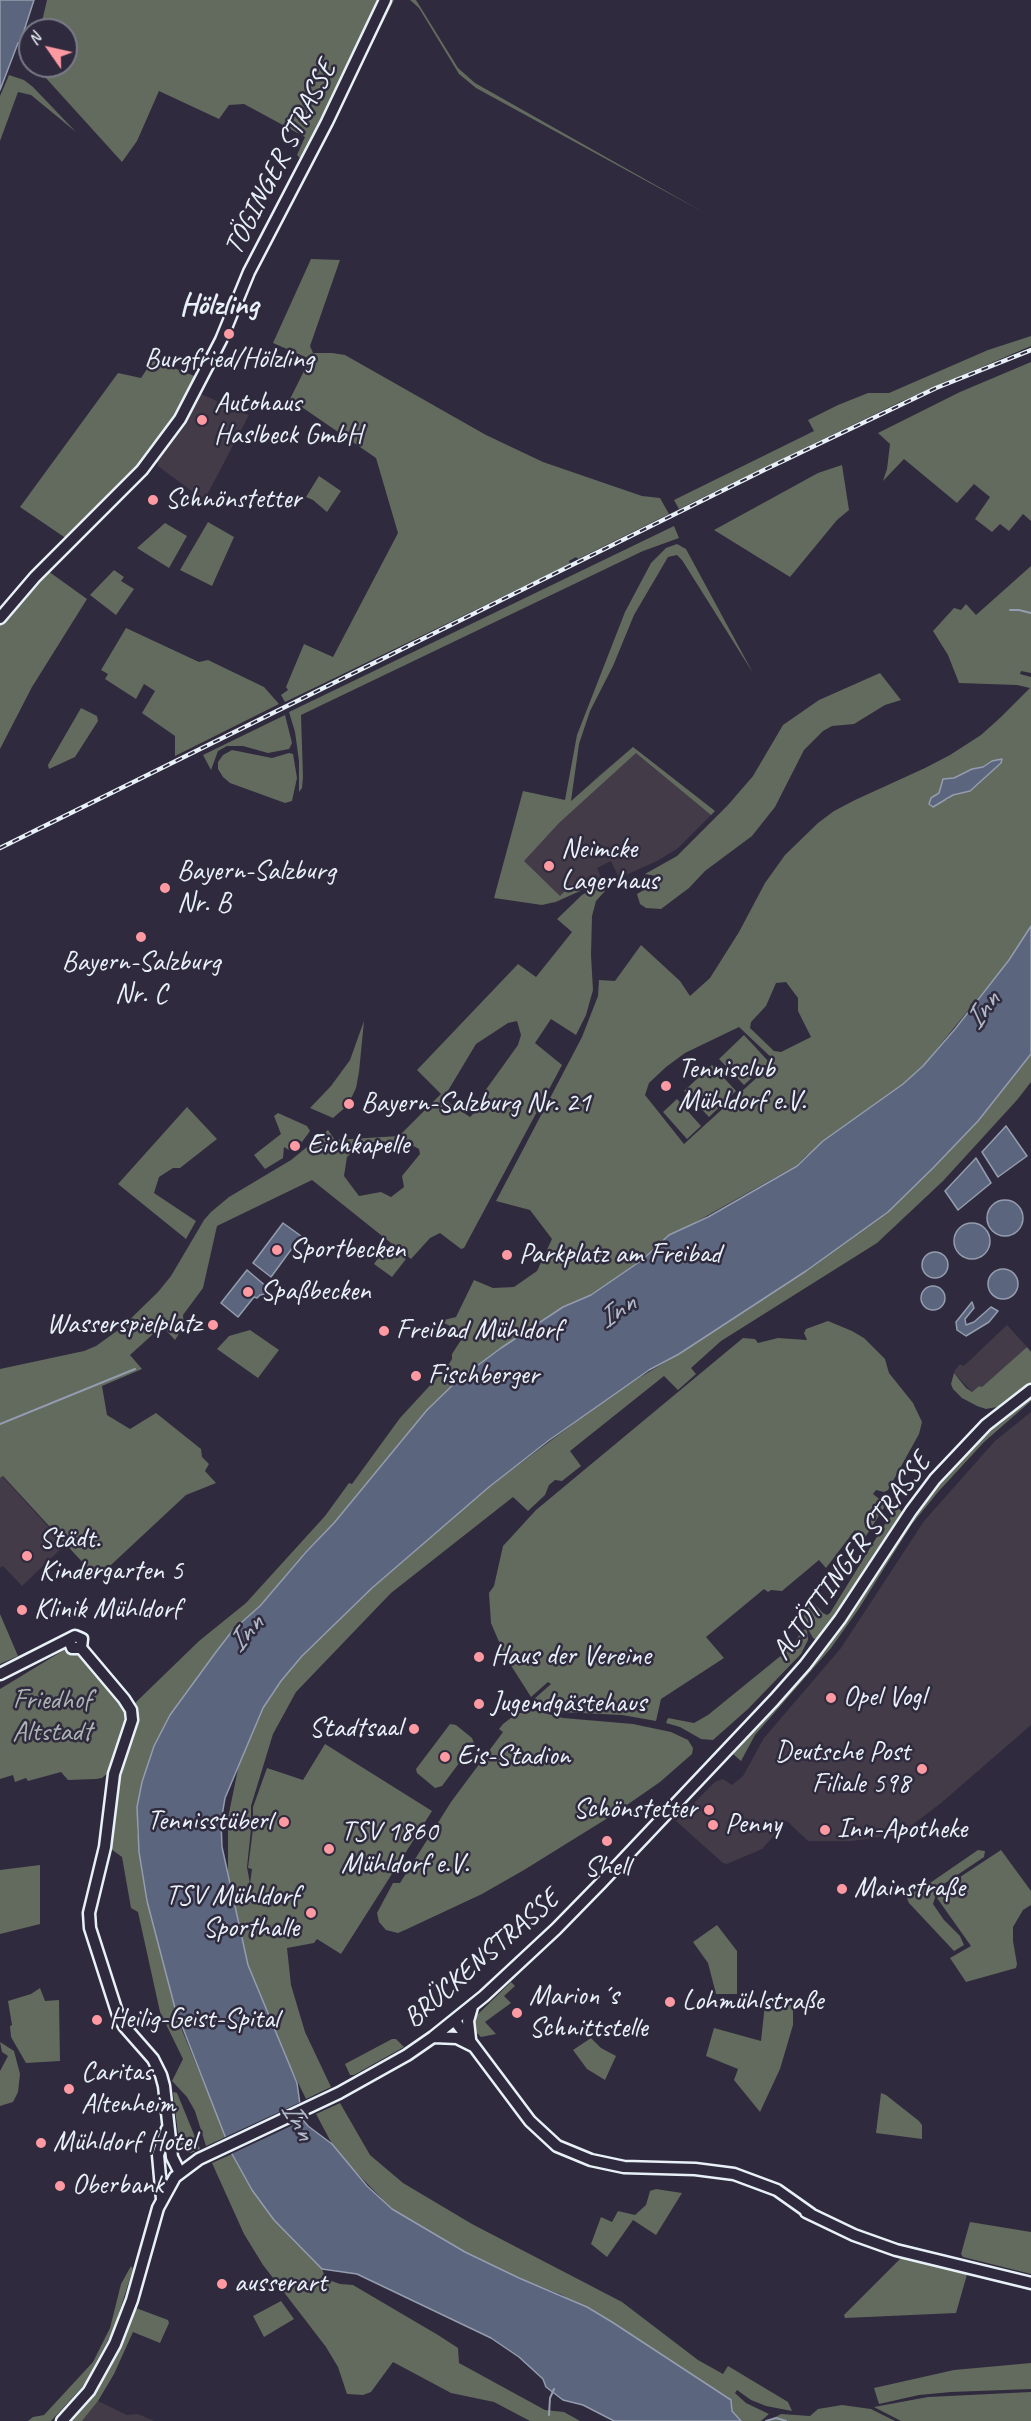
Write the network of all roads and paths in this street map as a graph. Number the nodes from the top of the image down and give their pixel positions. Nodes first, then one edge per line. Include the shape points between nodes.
1 (385, 0) edge
2 (0, 618) edge
3 (1031, 1390) edge
4 (0, 1674) edge
5 (719, 1760) joint
6 (472, 2007) junction
7 (454, 2021) junction
8 (434, 2037) junction
9 (473, 2044) junction
10 (168, 2123) junction
11 (158, 2155) junction
12 (172, 2157) junction
13 (201, 2159) junction
14 (178, 2175) junction
15 (162, 2199) junction
16 (1031, 2283) edge
17 (62, 2421) edge

1 - 2 main road, TÖGINGER STRASSE via 180,419 142,470 30,582
3 - 5 main road, ALTÖTTINGER STRASSE via 986,1425 935,1479 819,1647
4 - 10 main road via 71,1645 131,1710 132,1720 114,1774 105,1846 89,1913 90,1928 118,2015 161,2075
5 - 6 main road, BRÜCKENSTRASSE via 556,1929
6 - 7 main road, BRÜCKENSTRASSE
6 - 9 main road via 468,2021
7 - 8 main road, BRÜCKENSTRASSE
7 - 9 main road
8 - 9 main road via 457,2038
8 - 13 main road, BRÜCKENSTRASSE via 381,2071
9 - 16 main road via 530,2121 548,2140 569,2152 624,2167 719,2171 758,2183 854,2235 896,2250
10 - 11 main road
10 - 12 main road
11 - 14 main road
11 - 15 main road
12 - 13 main road
12 - 14 main road
13 - 14 main road, BRÜCKENSTRASSE
14 - 15 main road
15 - 17 main road via 115,2344 97,2379

